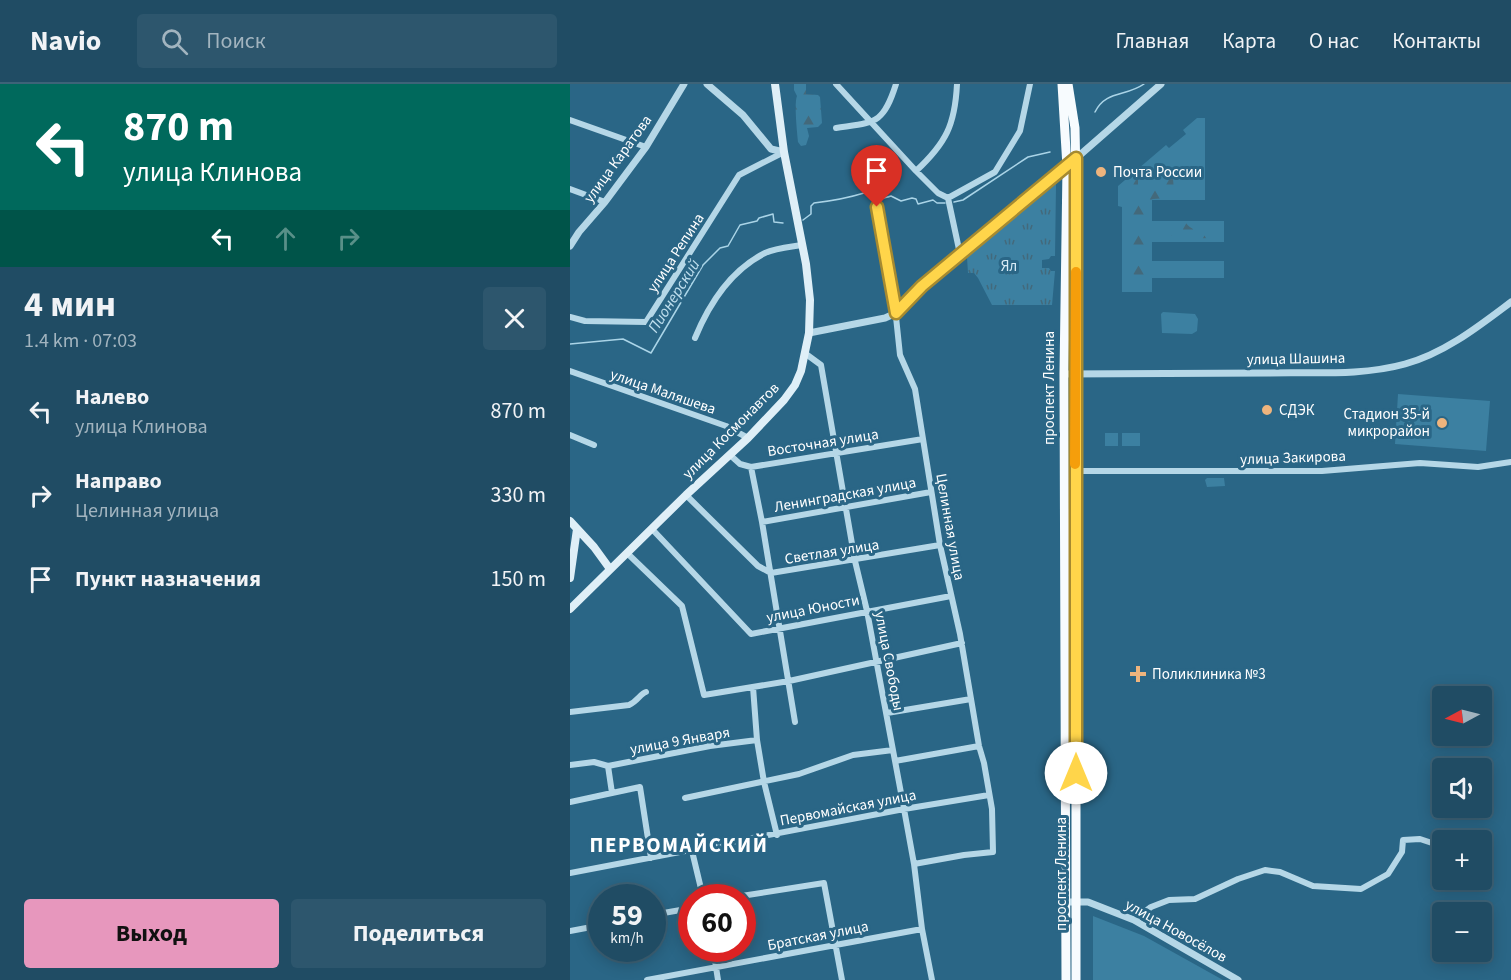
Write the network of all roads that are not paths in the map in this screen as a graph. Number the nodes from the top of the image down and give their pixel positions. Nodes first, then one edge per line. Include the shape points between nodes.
1 (684, 84) edge
2 (707, 84) edge
3 (775, 84) edge
4 (836, 84) edge
5 (896, 84) edge
6 (957, 84) edge
7 (1030, 84) edge
8 (1062, 84) edge
9 (1068, 84) edge
10 (1161, 84) edge
11 (570, 120) edge
12 (873, 123) junction
13 (836, 128) dead end
14 (646, 147) junction
15 (784, 152) junction
16 (1076, 158) junction
17 (1067, 167) junction
18 (916, 171) junction
19 (570, 189) edge
20 (948, 198) junction
21 (605, 202) junction
22 (877, 207) dead end
23 (802, 245) junction
24 (570, 246) edge
25 (960, 254) junction
26 (1511, 302) edge
27 (896, 313) junction
28 (570, 318) edge
29 (809, 333) junction
30 (695, 338) dead end
31 (806, 354) junction
32 (570, 371) edge
33 (1064, 374) junction
34 (1075, 374) junction
35 (570, 435) edge
36 (748, 438) junction
37 (923, 439) junction
38 (594, 445) dead end
39 (836, 454) junction
40 (730, 455) junction
41 (1511, 462) edge
42 (751, 467) junction
43 (1076, 471) junction
44 (931, 492) junction
45 (686, 495) junction
46 (846, 507) junction
47 (570, 521) edge
48 (762, 522) junction
49 (577, 529) junction
50 (652, 529) junction
51 (940, 545) junction
52 (627, 553) junction
53 (855, 561) junction
54 (610, 569) junction
55 (771, 573) junction
56 (570, 578) edge
57 (1065, 580) junction
58 (1076, 580) junction
59 (951, 596) junction
60 (570, 609) edge
61 (867, 611) junction
62 (780, 627) junction
63 (962, 643) junction
64 (877, 662) junction
65 (789, 681) junction
66 (753, 687) junction
67 (646, 692) dead end
68 (971, 699) junction
69 (570, 712) edge
70 (887, 713) junction
71 (795, 722) dead end
72 (757, 740) junction
73 (979, 746) junction
74 (893, 750) junction
75 (895, 761) junction
76 (570, 765) edge
77 (608, 766) junction
78 (764, 782) junction
79 (612, 793) junction
80 (989, 795) junction
81 (685, 798) dead end
82 (570, 802) edge
83 (904, 809) junction
84 (777, 834) junction
85 (1432, 843) edge
86 (692, 851) junction
87 (651, 858) junction
88 (914, 864) junction
89 (570, 873) edge
90 (700, 884) edge
91 (756, 894) edge
92 (1076, 901) junction
93 (1066, 902) junction
94 (1134, 920) junction
95 (588, 928) edge
96 (922, 929) junction
97 (570, 931) edge
98 (835, 945) junction
99 (715, 962) edge
100 (716, 967) junction
101 (647, 980) edge
102 (718, 980) edge
103 (842, 980) edge
104 (932, 980) edge
105 (1066, 980) edge
106 (1076, 980) edge
107 (1238, 980) edge

1 - 14 street, улица Каратова
2 - 15 street via 743,115 771,149
3 - 15 main road, улица Космонавтов
4 - 12 street
5 - 12 street via 890,101
6 - 18 street via 945,138
7 - 20 street via 1020,132 995,172
8 - 17 main road, проспект Ленина
9 - 16 main road, проспект Ленина
10 - 16 street
11 - 14 street
12 - 13 street
12 - 18 street
14 - 21 street, улица Каратова
15 - 23 main road, улица Космонавтов
15 - 28 street, улица Репина via 740,175 646,322
16 - 17 street
16 - 34 main road, проспект Ленина
17 - 25 street
17 - 33 main road, проспект Ленина
18 - 20 street
19 - 21 street
20 - 25 street
21 - 24 street, улица Каратова
22 - 27 street, Целинная улица
23 - 29 main road, улица Космонавтов via 810,300
23 - 30 street via 767,252 725,284
25 - 27 street
26 - 34 street, улица Шашина via 1436,351 1384,369
27 - 29 street
27 - 37 street, Целинная улица via 900,355 915,389
29 - 31 main road, улица Космонавтов
31 - 36 main road, улица Космонавтов via 795,385
31 - 39 street, улица Свободы via 821,365
32 - 36 street, улица Маляшева via 726,426
33 - 34 street, улица Шашина
33 - 57 main road, проспект Ленина
34 - 43 main road, проспект Ленина
35 - 38 street
36 - 40 main road, улица Космонавтов
37 - 39 street, Восточная улица
37 - 44 street, Целинная улица
39 - 42 street, Восточная улица
39 - 46 street, улица Свободы
40 - 42 street, Восточная улица
40 - 45 main road, улица Космонавтов
41 - 43 street, улица Закирова via 1478,466 1420,463 1322,471
42 - 48 street
43 - 58 main road, проспект Ленина
44 - 46 street, Ленинградская улица
44 - 51 street, Целинная улица
45 - 50 main road, улица Космонавтов
45 - 55 street, Светлая улица via 764,572
46 - 48 street, Ленинградская улица
46 - 53 street, улица Свободы
47 - 49 main road
48 - 55 street
49 - 54 main road
49 - 56 main road
50 - 52 main road, улица Космонавтов
50 - 62 street, улица Юности via 751,634
51 - 53 street, Светлая улица
51 - 59 street, Целинная улица
52 - 54 main road, улица Космонавтов
52 - 66 street via 682,606 704,695
53 - 55 street, Светлая улица
53 - 61 street, улица Свободы
54 - 60 main road, улица Космонавтов
55 - 62 street
57 - 58 main road
57 - 93 main road, проспект Ленина
58 - 92 main road, проспект Ленина
59 - 61 street, улица Юности
59 - 63 street, Целинная улица
61 - 62 street, улица Юности
61 - 64 street, улица Свободы
62 - 65 street
63 - 64 street
63 - 68 street, Целинная улица
64 - 65 street
64 - 70 street, улица Свободы
65 - 66 street
65 - 71 street
66 - 72 street
67 - 69 street via 629,705
68 - 70 street
68 - 73 street, Целинная улица
70 - 74 street, улица Свободы
72 - 77 street, улица 9 Января
72 - 78 street
73 - 75 street
73 - 80 street, Целинная улица
74 - 75 street, улица Свободы
74 - 78 street via 853,755
75 - 83 street, улица Свободы
76 - 77 street, улица 9 Января via 594,762
77 - 79 street
78 - 81 street
78 - 84 street
79 - 82 street
79 - 87 street via 640,787
80 - 83 street, Первомайская улица
80 - 88 street, Целинная улица via 993,852
83 - 84 street, Первомайская улица
83 - 88 street, улица Свободы
84 - 86 street, Первомайская улица
85 - 94 street via 1403,840 1402,852 1388,874 1361,889 1313,886 1265,870 1195,899 1169,900
86 - 87 street, Первомайская улица
86 - 90 street
87 - 89 street, Первомайская улица
88 - 96 street, улица Свободы
91 - 98 street via 824,883
92 - 93 street, улица Новосёлов
92 - 94 street, улица Новосёлов
92 - 106 main road, проспект Ленина
93 - 105 main road, проспект Ленина
94 - 107 street, улица Новосёлов
95 - 97 street
96 - 98 street, Братская улица
96 - 104 street, улица Свободы
98 - 100 street, Братская улица
98 - 103 street
99 - 100 street
100 - 101 street, Братская улица
100 - 102 street

